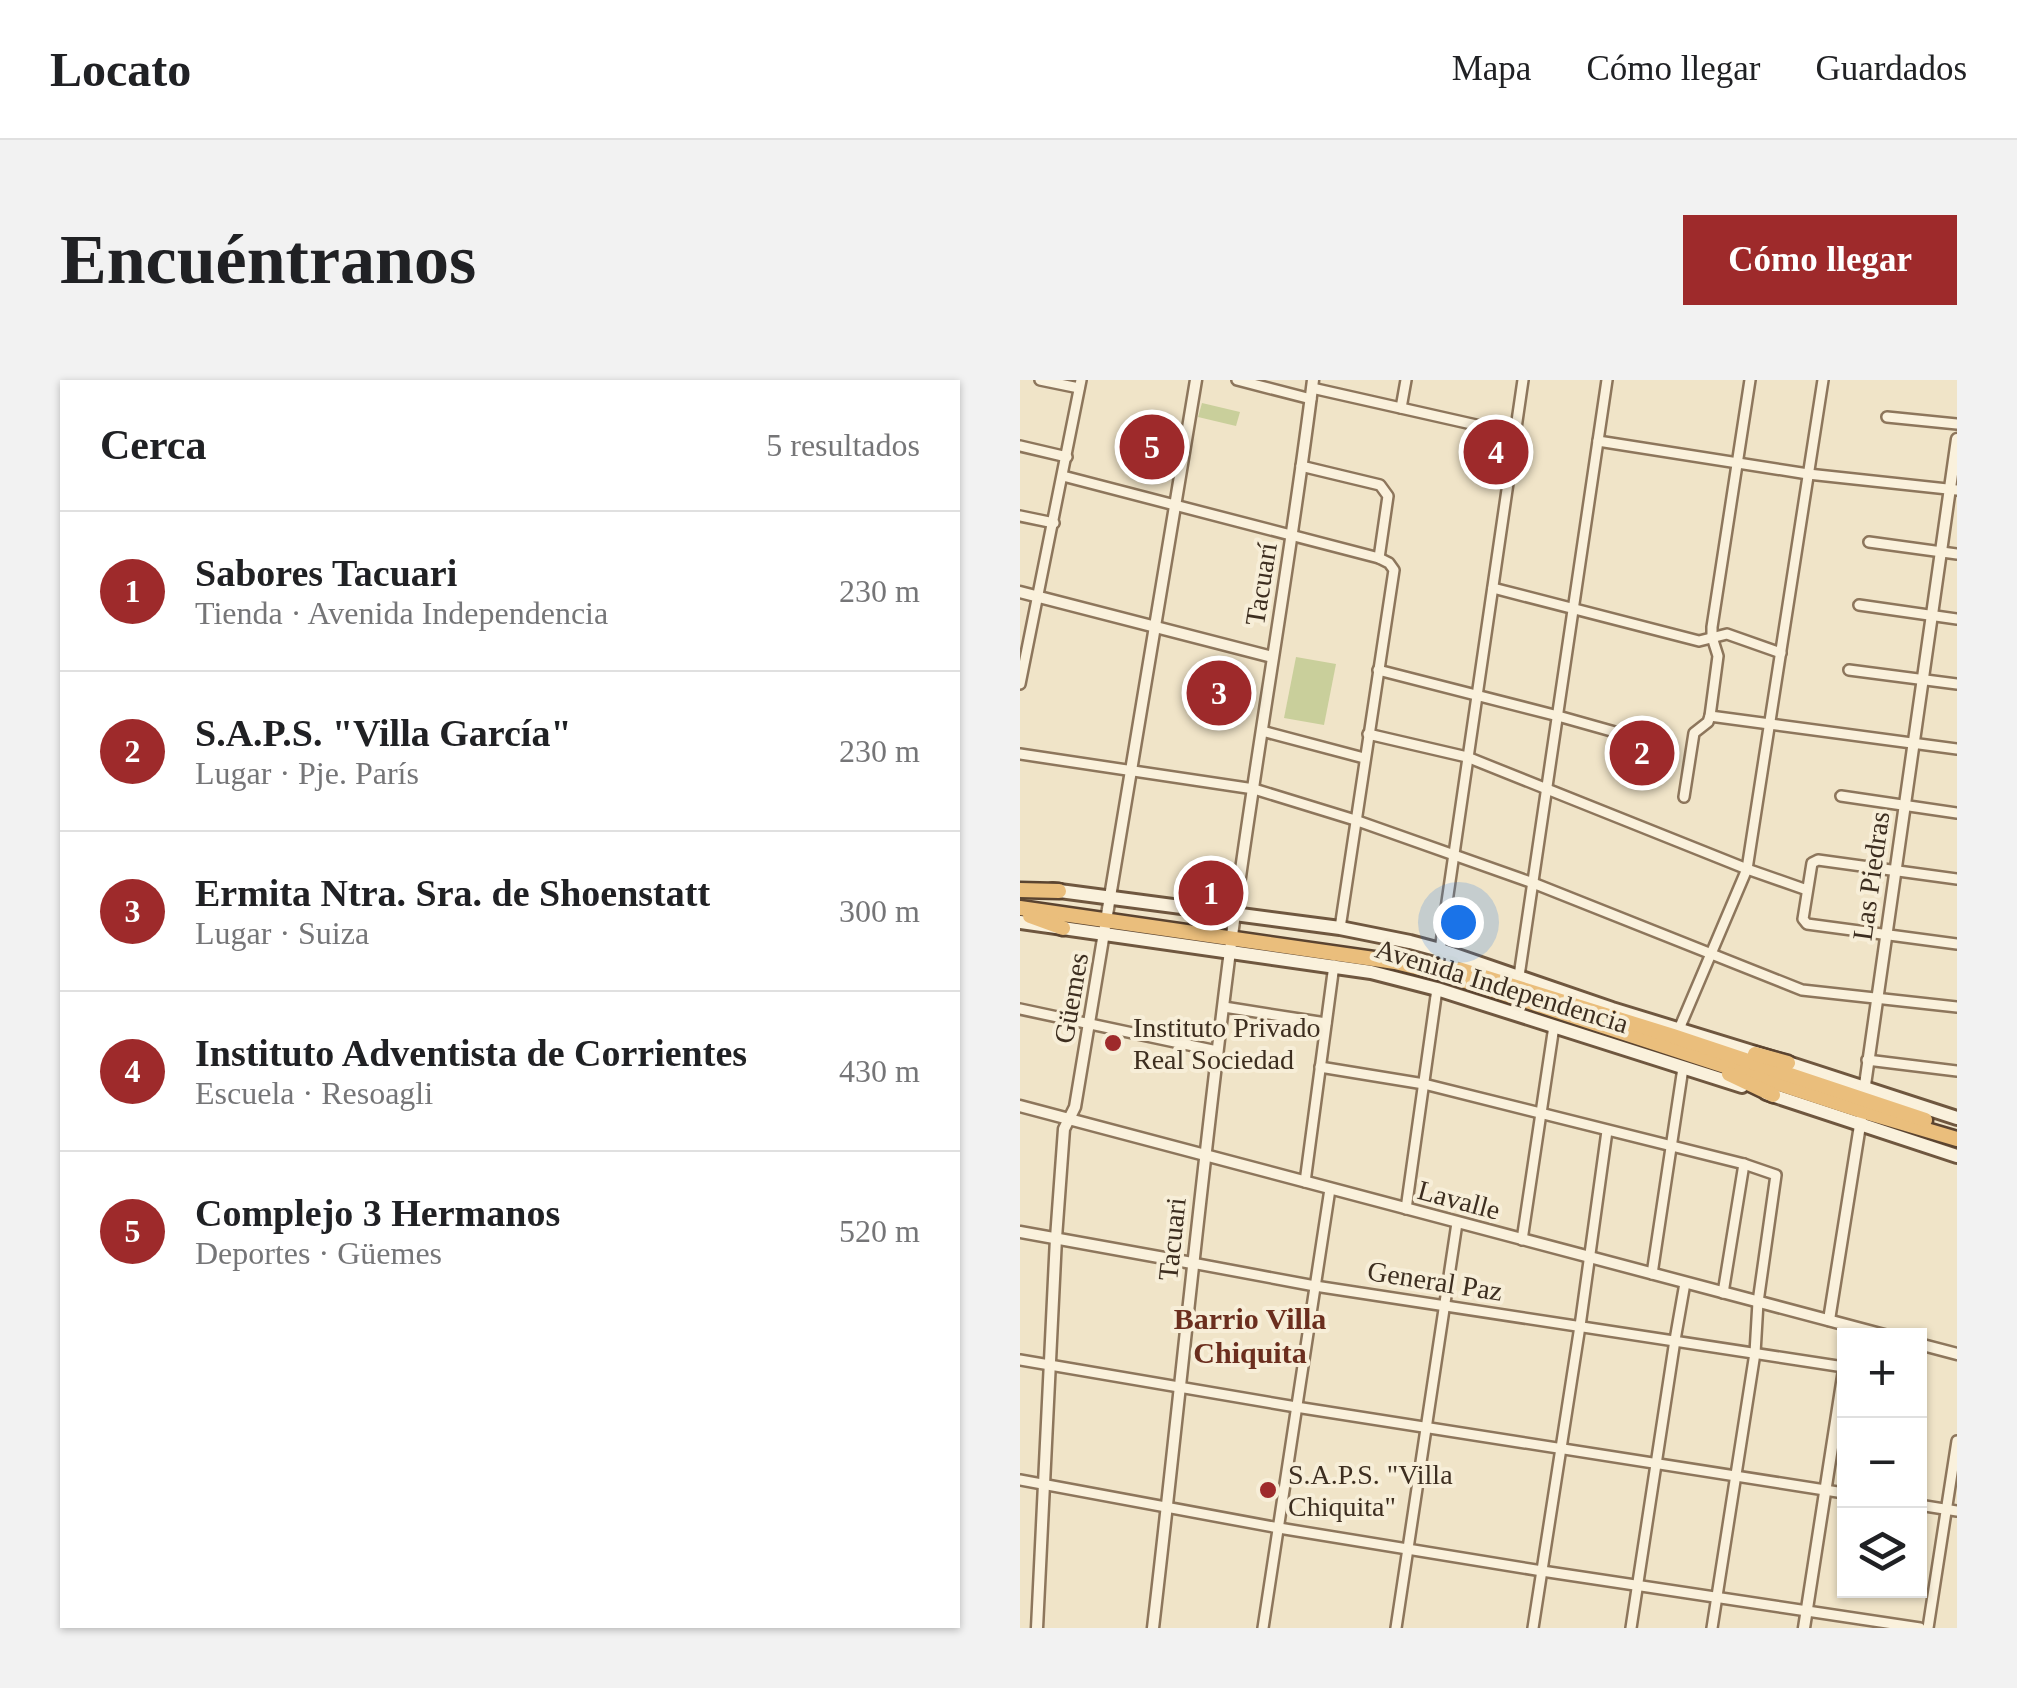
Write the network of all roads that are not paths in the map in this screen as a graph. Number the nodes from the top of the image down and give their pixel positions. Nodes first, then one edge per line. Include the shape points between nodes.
1 (1040, 380) edge
2 (1196, 380) edge
3 (1237, 380) edge
4 (1406, 380) edge
5 (1524, 380) edge
6 (1607, 380) edge
7 (1750, 380) edge
8 (1823, 380) edge
9 (1080, 384) edge
10 (1312, 389) edge
11 (1401, 408) junction
12 (1887, 417) dead end
13 (1957, 424) edge
14 (1516, 434) junction
15 (1957, 439) edge
16 (1598, 441) junction
17 (1020, 446) edge
18 (1066, 457) junction
19 (1738, 464) junction
20 (1301, 466) junction
21 (1808, 474) junction
22 (1063, 476) junction
23 (1953, 490) edge
24 (1174, 504) junction
25 (1020, 516) edge
26 (1054, 523) junction
27 (1292, 534) junction
28 (1868, 542) dead end
29 (1939, 552) junction
30 (1957, 554) edge
31 (1379, 558) junction
32 (1493, 588) junction
33 (1020, 592) edge
34 (1038, 596) junction
35 (1859, 605) dead end
36 (1574, 608) junction
37 (1931, 616) junction
38 (1957, 619) edge
39 (1154, 627) junction
40 (1712, 638) junction
41 (1780, 653) junction
42 (1272, 657) junction
43 (1378, 670) junction
44 (1849, 670) dead end
45 (1021, 679) edge
46 (1922, 679) junction
47 (1957, 684) edge
48 (1476, 695) junction
49 (1558, 716) junction
50 (1710, 716) junction
51 (1770, 724) junction
52 (1262, 732) junction
53 (1368, 734) junction
54 (1647, 741) dead end
55 (1913, 744) junction
56 (1957, 750) edge
57 (1020, 754) edge
58 (1364, 758) junction
59 (1467, 758) junction
60 (1130, 772) junction
61 (1254, 789) junction
62 (1546, 790) junction
63 (1841, 796) dead end
64 (1684, 797) dead end
65 (1904, 806) junction
66 (1957, 813) edge
67 (1355, 820) junction
68 (1454, 854) junction
69 (1746, 869) junction
70 (1895, 872) junction
71 (1957, 879) edge
72 (1534, 883) junction
73 (1020, 888) edge
74 (1807, 890) junction
75 (1059, 891) joint
76 (1020, 900) edge
77 (1020, 911) edge
78 (1108, 916) junction
79 (1020, 922) edge
80 (1063, 928) junction
81 (1340, 928) junction
82 (1233, 933) junction
83 (1886, 935) junction
84 (1957, 944) edge
85 (1440, 950) junction
86 (1711, 954) junction
87 (1334, 965) junction
88 (1519, 976) junction
89 (1539, 983) junction
90 (1437, 989) junction
91 (1875, 997) junction
92 (1224, 1006) junction
93 (1957, 1008) edge
94 (1020, 1010) edge
95 (1611, 1017) junction
96 (1326, 1023) junction
97 (1089, 1026) junction
98 (1554, 1026) junction
99 (1675, 1037) junction
100 (1217, 1052) junction
101 (1867, 1060) junction
102 (1788, 1063) joint
103 (1320, 1067) junction
104 (1683, 1068) junction
105 (1957, 1072) edge
106 (1424, 1084) junction
107 (1774, 1095) junction
108 (1020, 1106) edge
109 (1862, 1106) junction
110 (1540, 1114) junction
111 (1069, 1118) junction
112 (1957, 1118) edge
113 (1957, 1130) edge
114 (1608, 1131) junction
115 (1957, 1140) edge
116 (1672, 1146) junction
117 (1204, 1155) junction
118 (1957, 1156) edge
119 (1744, 1164) junction
120 (1305, 1182) junction
121 (1330, 1189) junction
122 (1406, 1209) junction
123 (1457, 1222) junction
124 (1020, 1232) edge
125 (1056, 1238) junction
126 (1522, 1240) junction
127 (1590, 1258) junction
128 (1192, 1263) junction
129 (1652, 1274) junction
130 (1686, 1284) junction
131 (1315, 1286) junction
132 (1722, 1293) junction
133 (1758, 1302) junction
134 (1445, 1306) junction
135 (1829, 1320) junction
136 (1580, 1326) junction
137 (1845, 1328) edge
138 (1675, 1340) junction
139 (1927, 1346) edge
140 (1755, 1353) junction
141 (1957, 1353) edge
142 (1020, 1360) edge
143 (1050, 1365) junction
144 (1837, 1367) edge
145 (1181, 1388) junction
146 (1296, 1407) junction
147 (1837, 1415) edge
148 (1426, 1427) junction
149 (1957, 1441) edge
150 (1561, 1449) junction
151 (1656, 1464) junction
152 (1736, 1477) junction
153 (1020, 1480) edge
154 (1044, 1484) junction
155 (1826, 1490) junction
156 (1837, 1492) edge
157 (1167, 1506) junction
158 (1927, 1506) edge
159 (1952, 1510) edge
160 (1280, 1528) junction
161 (1408, 1548) junction
162 (1542, 1570) junction
163 (1638, 1584) junction
164 (1717, 1597) junction
165 (1807, 1610) junction
166 (1037, 1628) edge
167 (1153, 1628) edge
168 (1263, 1628) edge
169 (1396, 1628) edge
170 (1533, 1628) edge
171 (1631, 1628) edge
172 (1712, 1628) edge
173 (1804, 1628) edge
174 (1920, 1628) edge
175 (1928, 1628) edge

1 - 9 street
2 - 24 street, Güemes
3 - 10 street
4 - 11 street
5 - 14 street
6 - 16 street
7 - 19 street
8 - 21 street
9 - 18 street
10 - 11 street
10 - 20 street, Tacuarí
11 - 14 street
12 - 13 street
14 - 32 street
15 - 23 street, Las Piedras
16 - 19 street
16 - 36 street
17 - 18 street
18 - 22 street
19 - 21 street
19 - 40 street
20 - 27 street, Tacuarí
20 - 31 street via 1380,485 1388,496
21 - 23 street
21 - 41 street
22 - 24 street
22 - 26 street
23 - 29 street, Las Piedras
24 - 27 street
24 - 39 street, Güemes
25 - 26 street
26 - 34 street
27 - 31 street
27 - 42 street, Tacuarí
28 - 29 street
29 - 30 street
29 - 37 street, Las Piedras
31 - 43 street via 1394,570
32 - 36 street
32 - 48 street
33 - 34 street
34 - 39 street
34 - 45 street
35 - 37 street
36 - 40 street via 1699,641
36 - 49 street
37 - 38 street
37 - 46 street, Las Piedras
39 - 42 street
39 - 60 street, Güemes
40 - 41 street via 1727,634
40 - 50 street via 1718,656
41 - 51 street
42 - 52 street, Tacuarí
43 - 48 street
43 - 53 street
44 - 46 street
46 - 47 street
46 - 55 street, Las Piedras
48 - 49 street
48 - 59 street
49 - 54 street
49 - 62 street
50 - 51 street
50 - 64 street via 1694,733
51 - 55 street
51 - 69 street
52 - 58 street
52 - 61 street, Tacuarí
53 - 58 street
53 - 59 street
55 - 56 street
55 - 65 street, Las Piedras
57 - 60 street
58 - 67 street
59 - 62 street
59 - 68 street
60 - 61 street
60 - 78 street, Güemes
61 - 67 street
61 - 82 street, Tacuarí
62 - 69 street
62 - 72 street
63 - 65 street
65 - 66 street
65 - 70 street, Las Piedras
67 - 68 street
67 - 81 street
68 - 72 street
68 - 85 street
69 - 74 street
69 - 86 street
70 - 71 street
70 - 74 street via 1818,860
70 - 83 street, Las Piedras
72 - 86 street
72 - 88 street
73 - 75 highway
74 - 83 street via 1807,924
75 - 78 main road, Avenida Independencia
76 - 78 highway, Avenida Independencia
77 - 78 highway, Avenida Independencia
77 - 80 highway
78 - 80 main road, Avenida Independencia
78 - 82 highway, Avenida Independencia
78 - 82 main road, Avenida Independencia
78 - 97 street, Güemes
79 - 80 main road, Avenida Independencia
81 - 82 main road, Avenida Independencia
81 - 85 main road, Avenida Independencia
82 - 87 main road, Avenida Independencia
82 - 92 street, Tacuari
82 - 95 highway, Avenida Independencia via 1430,962
82 - 99 highway, Avenida Independencia via 1411,966
83 - 84 street
83 - 91 street, Las Piedras
85 - 88 main road, Avenida Independencia
86 - 91 street via 1802,990
86 - 99 street
87 - 90 main road, Avenida Independencia
87 - 96 street
88 - 89 main road, Avenida Independencia
89 - 95 highway
89 - 99 main road, Avenida Independencia
90 - 98 main road, Avenida Independencia
90 - 106 street
91 - 93 street
91 - 101 street, Las Piedras
92 - 96 street
92 - 100 street, Tacuari
94 - 97 street
95 - 99 highway, Avenida Independencia
96 - 103 street
97 - 100 street
97 - 111 street, Güemes
98 - 104 main road, Avenida Independencia
98 - 110 street
99 - 102 highway
99 - 107 highway
99 - 109 highway, Avenida Independencia
100 - 117 street, Tacuari
101 - 105 street
101 - 109 street, Las Piedras
102 - 109 main road, Avenida Independencia
103 - 106 street
103 - 120 street
104 - 107 main road, Avenida Independencia
104 - 116 street
106 - 110 street
106 - 122 street
107 - 109 main road, Avenida Independencia
108 - 111 street, Lavalle
109 - 112 main road, Avenida Independencia
109 - 113 highway, Avenida Independencia
109 - 115 highway, Avenida Independencia
109 - 118 main road, Avenida Independencia
109 - 135 street, Las Piedras
110 - 114 street
110 - 126 street
111 - 117 street, Lavalle
111 - 125 street, Güemes
114 - 116 street
114 - 127 street
116 - 119 street
116 - 129 street
117 - 120 street, Lavalle
117 - 128 street, Tacuari
119 - 132 street
119 - 133 street via 1776,1175
120 - 121 street, Lavalle
121 - 122 street, Lavalle
121 - 131 street
122 - 123 street, Lavalle
123 - 126 street, Lavalle
123 - 134 street
124 - 125 street, General Paz
125 - 128 street, General Paz
125 - 143 street, Güemes
126 - 127 street, Lavalle
127 - 129 street, Lavalle
127 - 136 street
128 - 131 street, General Paz
128 - 145 street, Tacuari
129 - 130 street, Lavalle
130 - 132 street, Lavalle
130 - 138 street
131 - 134 street, General Paz
131 - 146 street
132 - 133 street, Lavalle
133 - 135 street, Lavalle
133 - 140 street
134 - 136 street, General Paz
134 - 148 street
135 - 137 street, Lavalle
136 - 138 street, General Paz
136 - 150 street
138 - 140 street, General Paz
138 - 151 street
139 - 141 street
140 - 144 street, General Paz
140 - 152 street
142 - 143 street
143 - 145 street
143 - 154 street, Güemes
145 - 146 street
145 - 157 street, Tacuari
146 - 148 street
146 - 160 street
147 - 155 street
148 - 150 street
148 - 161 street
149 - 159 street
150 - 151 street
150 - 162 street
151 - 152 street
151 - 163 street
152 - 155 street
152 - 164 street
153 - 154 street
154 - 157 street
154 - 166 street, Güemes
155 - 156 street
155 - 165 street
157 - 160 street
157 - 167 street, Tacuari
158 - 159 street
159 - 175 street
160 - 161 street
160 - 168 street
161 - 162 street
161 - 169 street
162 - 163 street
162 - 170 street
163 - 164 street
163 - 171 street
164 - 165 street
164 - 172 street
165 - 173 street
165 - 174 street

